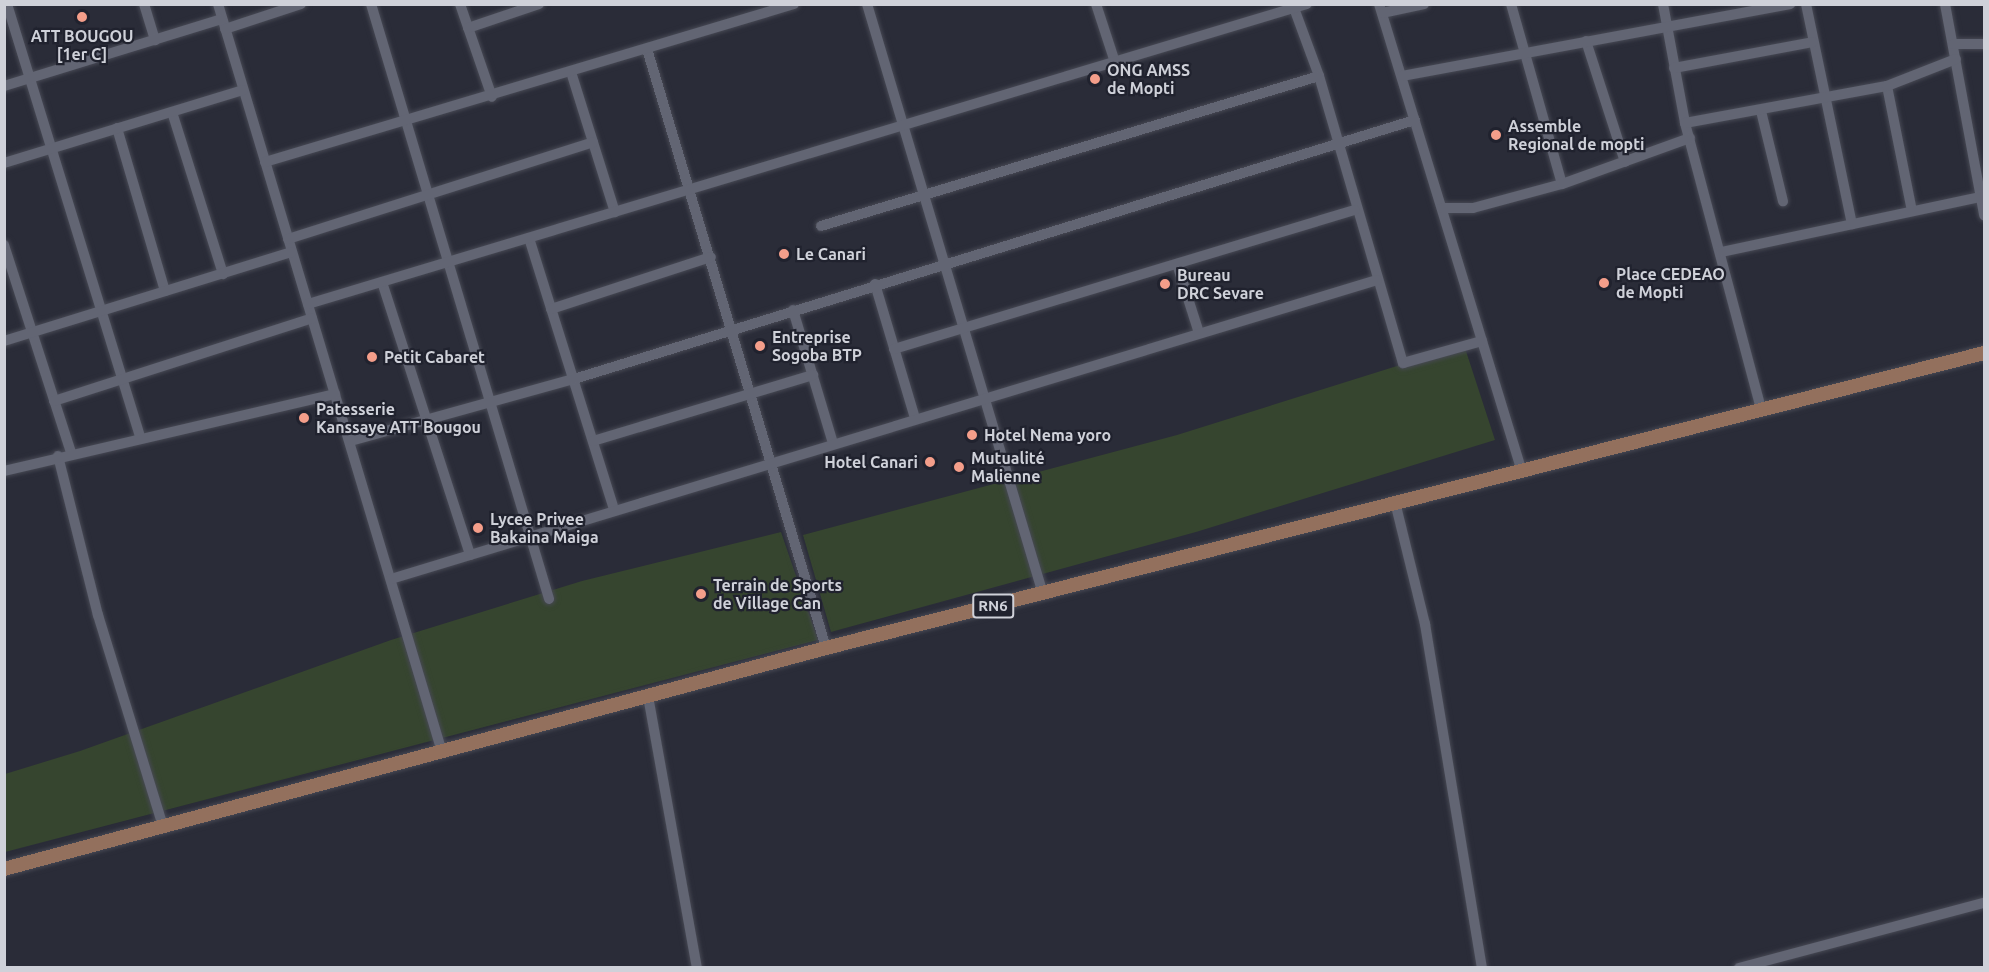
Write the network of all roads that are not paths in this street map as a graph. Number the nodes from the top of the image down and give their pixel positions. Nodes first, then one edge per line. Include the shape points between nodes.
1 (7, 4) edge
2 (144, 4) edge
3 (218, 4) edge
4 (301, 4) edge
5 (371, 4) edge
6 (460, 4) edge
7 (539, 4) edge
8 (794, 4) edge
9 (867, 4) edge
10 (1096, 4) edge
11 (1307, 4) edge
12 (1424, 4) edge
13 (1511, 4) edge
14 (1663, 4) edge
15 (1790, 4) edge
16 (1806, 4) edge
17 (1945, 4) edge
18 (1294, 8) junction
19 (1381, 9) edge
20 (224, 24) junction
21 (1666, 27) junction
22 (468, 28) junction
23 (155, 40) junction
24 (1586, 41) junction
25 (1813, 42) junction
26 (1953, 44) junction
27 (1984, 44) edge
28 (647, 49) junction
29 (1524, 52) junction
30 (1956, 59) junction
31 (1115, 62) junction
32 (1674, 68) junction
33 (571, 72) junction
34 (1319, 76) junction
35 (1402, 76) junction
36 (29, 78) junction
37 (4, 86) edge
38 (1887, 86) junction
39 (243, 90) junction
40 (492, 97) junction
41 (1823, 97) junction
42 (1761, 111) junction
43 (172, 112) junction
44 (1415, 120) junction
45 (405, 121) junction
46 (1685, 123) junction
47 (903, 126) junction
48 (117, 128) junction
49 (1690, 138) junction
50 (593, 142) junction
51 (1338, 146) junction
52 (51, 149) junction
53 (265, 162) junction
54 (1625, 162) junction
55 (4, 163) edge
56 (1562, 184) junction
57 (692, 190) junction
58 (431, 194) junction
59 (925, 195) junction
60 (1982, 196) edge
61 (1783, 201) dead end
62 (1442, 208) junction
63 (1355, 210) junction
64 (1912, 211) junction
65 (615, 212) junction
66 (1984, 215) edge
67 (1852, 224) junction
68 (821, 226) dead end
69 (529, 238) junction
70 (288, 239) junction
71 (4, 245) edge
72 (292, 252) junction
73 (1721, 252) junction
74 (711, 257) junction
75 (448, 262) junction
76 (945, 263) junction
77 (1177, 264) junction
78 (223, 274) junction
79 (1377, 280) junction
80 (382, 282) junction
81 (875, 284) junction
82 (165, 291) junction
83 (308, 304) junction
84 (551, 309) junction
85 (103, 310) junction
86 (793, 310) junction
87 (312, 318) junction
88 (964, 328) junction
89 (731, 329) junction
90 (32, 332) junction
91 (1198, 333) junction
92 (4, 341) edge
93 (1482, 341) junction
94 (894, 349) junction
95 (1984, 353) edge
96 (813, 375) junction
97 (574, 379) junction
98 (124, 382) junction
99 (335, 394) junction
100 (750, 394) junction
101 (984, 397) junction
102 (54, 401) junction
103 (491, 404) junction
104 (1761, 409) junction
105 (915, 418) junction
106 (425, 421) junction
107 (140, 437) junction
108 (350, 441) junction
109 (593, 441) junction
110 (834, 443) junction
111 (71, 453) junction
112 (58, 456) junction
113 (771, 462) junction
114 (4, 471) edge
115 (1522, 473) junction
116 (1396, 506) junction
117 (614, 510) junction
118 (530, 536) junction
119 (470, 555) junction
120 (391, 579) junction
121 (1043, 594) junction
122 (549, 598) dead end
123 (826, 648) junction
124 (648, 696) junction
125 (442, 752) junction
126 (163, 826) junction
127 (4, 869) edge
128 (1984, 903) edge
129 (697, 968) edge
130 (1482, 968) edge
131 (1739, 968) edge

1 - 36 street
2 - 23 street
3 - 20 street
4 - 20 street
5 - 45 street
6 - 22 street
7 - 22 street
8 - 28 street
9 - 47 street
10 - 31 street
11 - 18 street
12 - 19 street
13 - 29 street
14 - 21 street
15 - 21 street
16 - 25 street
17 - 26 street
18 - 31 street
18 - 34 street
19 - 35 street
20 - 23 street
20 - 39 street
21 - 24 street
21 - 32 street
22 - 40 street
23 - 36 street
24 - 29 street
24 - 54 street
25 - 32 street
25 - 41 street
26 - 27 street
26 - 30 street
28 - 33 street
28 - 57 street
29 - 35 street
29 - 56 street
30 - 38 street
30 - 60 street
31 - 47 street
32 - 46 street
33 - 40 street
33 - 50 street
34 - 51 street
34 - 59 street
35 - 44 street
36 - 37 street
36 - 52 street
38 - 41 street
38 - 64 street
39 - 43 street
39 - 53 street
40 - 45 street
41 - 42 street
41 - 67 street
42 - 46 street
42 - 61 street
43 - 48 street
43 - 78 street
44 - 51 street
44 - 62 street
45 - 53 street
45 - 58 street
46 - 49 street
47 - 57 street
47 - 59 street
48 - 52 street
48 - 82 street
49 - 54 street
49 - 73 street
50 - 58 street
50 - 65 street
51 - 63 street
51 - 76 street
52 - 55 street
52 - 85 street
53 - 70 street
54 - 56 street
56 - 62 street via 1473,208
57 - 65 street
57 - 74 street
58 - 70 street
58 - 75 street
59 - 68 street
59 - 76 street
60 - 64 street
60 - 66 street
62 - 93 street
63 - 77 street
63 - 79 street
64 - 67 street
65 - 69 street
67 - 73 street
69 - 75 street
69 - 84 street
70 - 72 street
71 - 90 street
72 - 78 street
72 - 83 street
73 - 104 street
74 - 84 street
74 - 89 street
75 - 80 street
75 - 103 street
76 - 81 street
76 - 88 street
77 - 88 street
77 - 91 street
78 - 82 street
79 - 91 street
79 - 93 street via 1403,363
80 - 83 street
80 - 106 street
81 - 86 street
81 - 94 street
82 - 85 street
83 - 87 street
84 - 97 street
85 - 90 street
85 - 98 street
86 - 89 street
86 - 96 street
87 - 98 street
87 - 99 street
88 - 94 street
88 - 101 street
89 - 97 street
89 - 100 street
90 - 92 street
90 - 102 street
91 - 101 street
93 - 115 street
94 - 105 street
95 - 104 main road, RN6
96 - 100 street
96 - 110 street
97 - 103 street
97 - 109 street
98 - 102 street
98 - 107 street
99 - 107 street
99 - 108 street
100 - 109 street
100 - 113 street
101 - 105 street
101 - 121 street
102 - 111 street
103 - 106 street
103 - 118 street
104 - 115 main road, RN6
105 - 110 street
106 - 108 street
106 - 119 street
107 - 111 street
108 - 120 street
109 - 117 street
110 - 113 street
111 - 112 street
112 - 114 street
112 - 126 street via 98,615
113 - 117 street
113 - 123 street
115 - 116 main road, RN6
116 - 121 main road, RN6
116 - 130 street via 1425,624
117 - 118 street
118 - 119 street
118 - 122 street
119 - 120 street
120 - 125 street
121 - 123 main road, RN6
123 - 124 main road, RN6
124 - 125 main road, RN6
124 - 129 street
125 - 126 main road, RN6
126 - 127 main road, RN6
128 - 131 street

